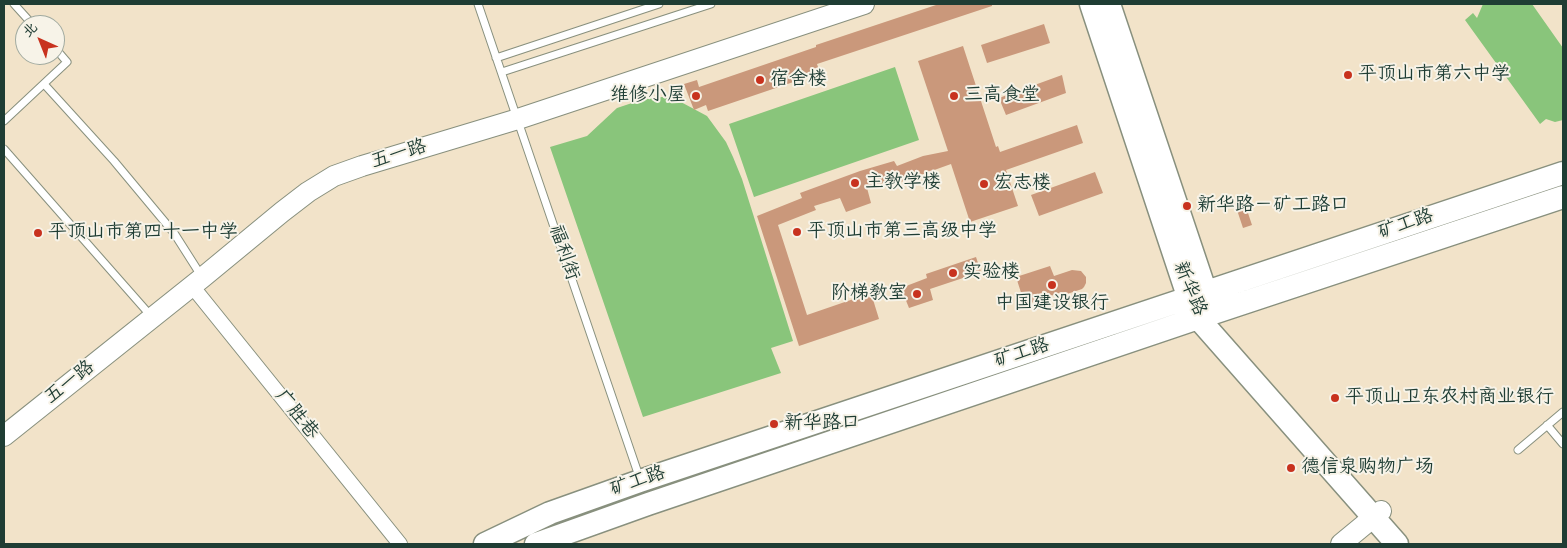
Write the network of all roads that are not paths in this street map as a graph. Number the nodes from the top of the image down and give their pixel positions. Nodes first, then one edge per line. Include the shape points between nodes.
1 (14, 4) edge
2 (478, 4) edge
3 (660, 4) edge
4 (711, 4) edge
5 (1091, 4) edge
6 (1109, 4) edge
7 (859, 5) edge
8 (24, 15) edge
9 (496, 58) junction
10 (64, 65) edge
11 (502, 72) junction
12 (44, 84) junction
13 (518, 119) junction
14 (4, 121) edge
15 (4, 149) edge
16 (1563, 172) edge
17 (1563, 197) edge
18 (198, 282) junction
19 (1200, 306) junction
20 (152, 318) junction
21 (1563, 412) edge
22 (1547, 425) junction
23 (4, 436) edge
24 (1563, 444) edge
25 (1518, 450) dead end
26 (644, 492) junction
27 (1378, 514) junction
28 (400, 544) edge
29 (485, 544) edge
30 (536, 544) edge
31 (1341, 544) edge
32 (1398, 544) edge
33 (1409, 544) edge

1 - 8 lane
2 - 9 lane, 福利街
3 - 9 lane
4 - 11 lane
5 - 19 main road, 新华路
6 - 19 main road, 新华路
7 - 13 street, 五一路
9 - 11 lane, 福利街
10 - 12 lane
11 - 13 lane, 福利街
12 - 14 lane
12 - 18 lane via 174,233
13 - 18 street, 五一路 via 334,176 295,202
13 - 26 lane, 福利街
15 - 20 lane
16 - 19 main road, 矿工路
17 - 19 main road, 矿工路
18 - 20 street, 五一路
18 - 28 street, 广胜巷
19 - 26 main road, 矿工路
19 - 27 main road, 新华路
20 - 23 street, 五一路
21 - 22 lane
22 - 24 lane
22 - 25 lane
26 - 29 main road, 矿工路 via 550,513
26 - 30 main road, 矿工路
27 - 31 street
27 - 32 main road, 新华路
27 - 33 main road, 新华路

